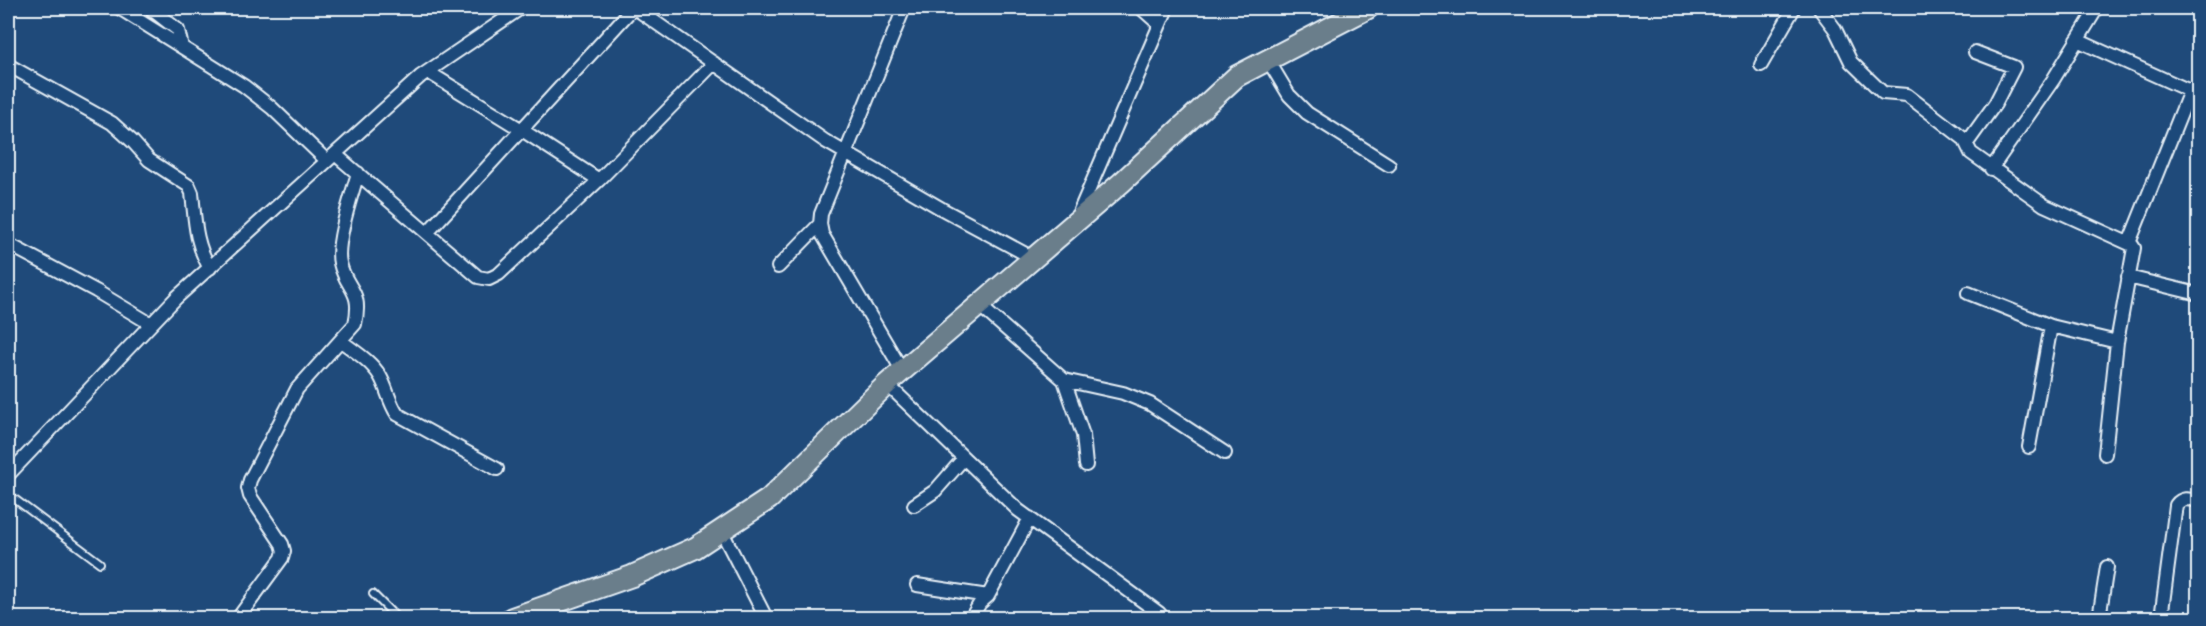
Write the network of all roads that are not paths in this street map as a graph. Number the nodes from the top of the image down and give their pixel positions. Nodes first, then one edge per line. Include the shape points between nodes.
1 (119, 8) edge
2 (150, 8) edge
3 (521, 8) edge
4 (634, 8) edge
5 (904, 8) edge
6 (1141, 8) edge
7 (1167, 8) edge
8 (1368, 8) edge
9 (1794, 8) edge
10 (1819, 8) edge
11 (2097, 8) edge
12 (1159, 24) junction
13 (2077, 40) junction
14 (183, 47) junction
15 (1975, 52) dead end
16 (1268, 60) junction
17 (714, 63) junction
18 (8, 65) edge
19 (1761, 65) dead end
20 (428, 72) junction
21 (2194, 92) edge
22 (522, 130) junction
23 (1967, 143) junction
24 (845, 152) junction
25 (331, 157) junction
26 (1389, 165) dead end
27 (1991, 168) junction
28 (358, 173) junction
29 (598, 180) junction
30 (1075, 222) junction
31 (820, 224) junction
32 (427, 233) junction
33 (2129, 243) junction
34 (8, 244) edge
35 (1033, 258) junction
36 (778, 267) dead end
37 (210, 268) junction
38 (2128, 277) junction
39 (1968, 294) dead end
40 (2199, 294) edge
41 (979, 305) junction
42 (151, 324) junction
43 (2051, 326) junction
44 (341, 341) junction
45 (2116, 342) junction
46 (902, 370) junction
47 (1064, 380) junction
48 (887, 384) junction
49 (2029, 447) dead end
50 (1225, 453) dead end
51 (2105, 454) dead end
52 (964, 458) junction
53 (1086, 465) dead end
54 (497, 469) dead end
55 (8, 475) edge
56 (8, 494) edge
57 (2199, 501) edge
58 (914, 505) dead end
59 (1030, 518) junction
60 (721, 531) junction
61 (100, 563) dead end
62 (2107, 567) dead end
63 (917, 585) dead end
64 (373, 594) dead end
65 (988, 596) junction
66 (238, 618) edge
67 (398, 618) edge
68 (512, 618) edge
69 (766, 618) edge
70 (971, 618) edge
71 (1163, 618) edge
72 (2099, 618) edge
73 (2161, 618) edge

1 - 14 street
2 - 14 street via 178,30
3 - 20 street
4 - 17 street
4 - 22 street
5 - 24 street
6 - 12 street
7 - 12 street
8 - 16 main road
9 - 19 street
10 - 23 street via 1835,29 1851,62 1882,93 1907,95
11 - 13 street
12 - 30 street
13 - 21 street
13 - 27 street via 2054,80
14 - 25 street via 244,86
15 - 23 street via 2014,67 1995,104
16 - 26 street via 1296,104
16 - 30 main road via 1237,76
17 - 24 street
17 - 29 street
18 - 37 street via 112,123 149,160 189,186 198,244
20 - 22 street
20 - 25 street
21 - 33 street
22 - 29 street
22 - 32 street
23 - 27 street via 1971,153
24 - 31 street
24 - 35 street
25 - 28 street
25 - 37 street
27 - 33 street via 2044,205
28 - 32 street
28 - 44 street via 339,250 340,264 356,296 358,311 355,324
29 - 32 street via 489,279 478,277
30 - 35 main road
31 - 36 street
31 - 46 street via 822,234
33 - 38 street via 2134,248
34 - 42 street
35 - 41 main road
37 - 42 street
38 - 40 street
38 - 45 street
39 - 43 street
41 - 46 main road
41 - 47 street
42 - 55 street
43 - 45 street
43 - 49 street
44 - 54 street via 379,375 397,414
44 - 66 street via 297,389 250,480 250,496 284,551
45 - 51 street
46 - 48 main road
47 - 50 street via 1123,393 1150,404
47 - 53 street via 1083,435
48 - 52 street
48 - 60 main road via 769,499
52 - 58 street via 935,491
52 - 59 street
56 - 61 lane
57 - 73 street via 2180,500 2176,505
59 - 65 street
59 - 71 street
60 - 68 main road via 695,548 632,576
60 - 69 street
62 - 72 street
63 - 65 street
64 - 67 lane
65 - 70 street

